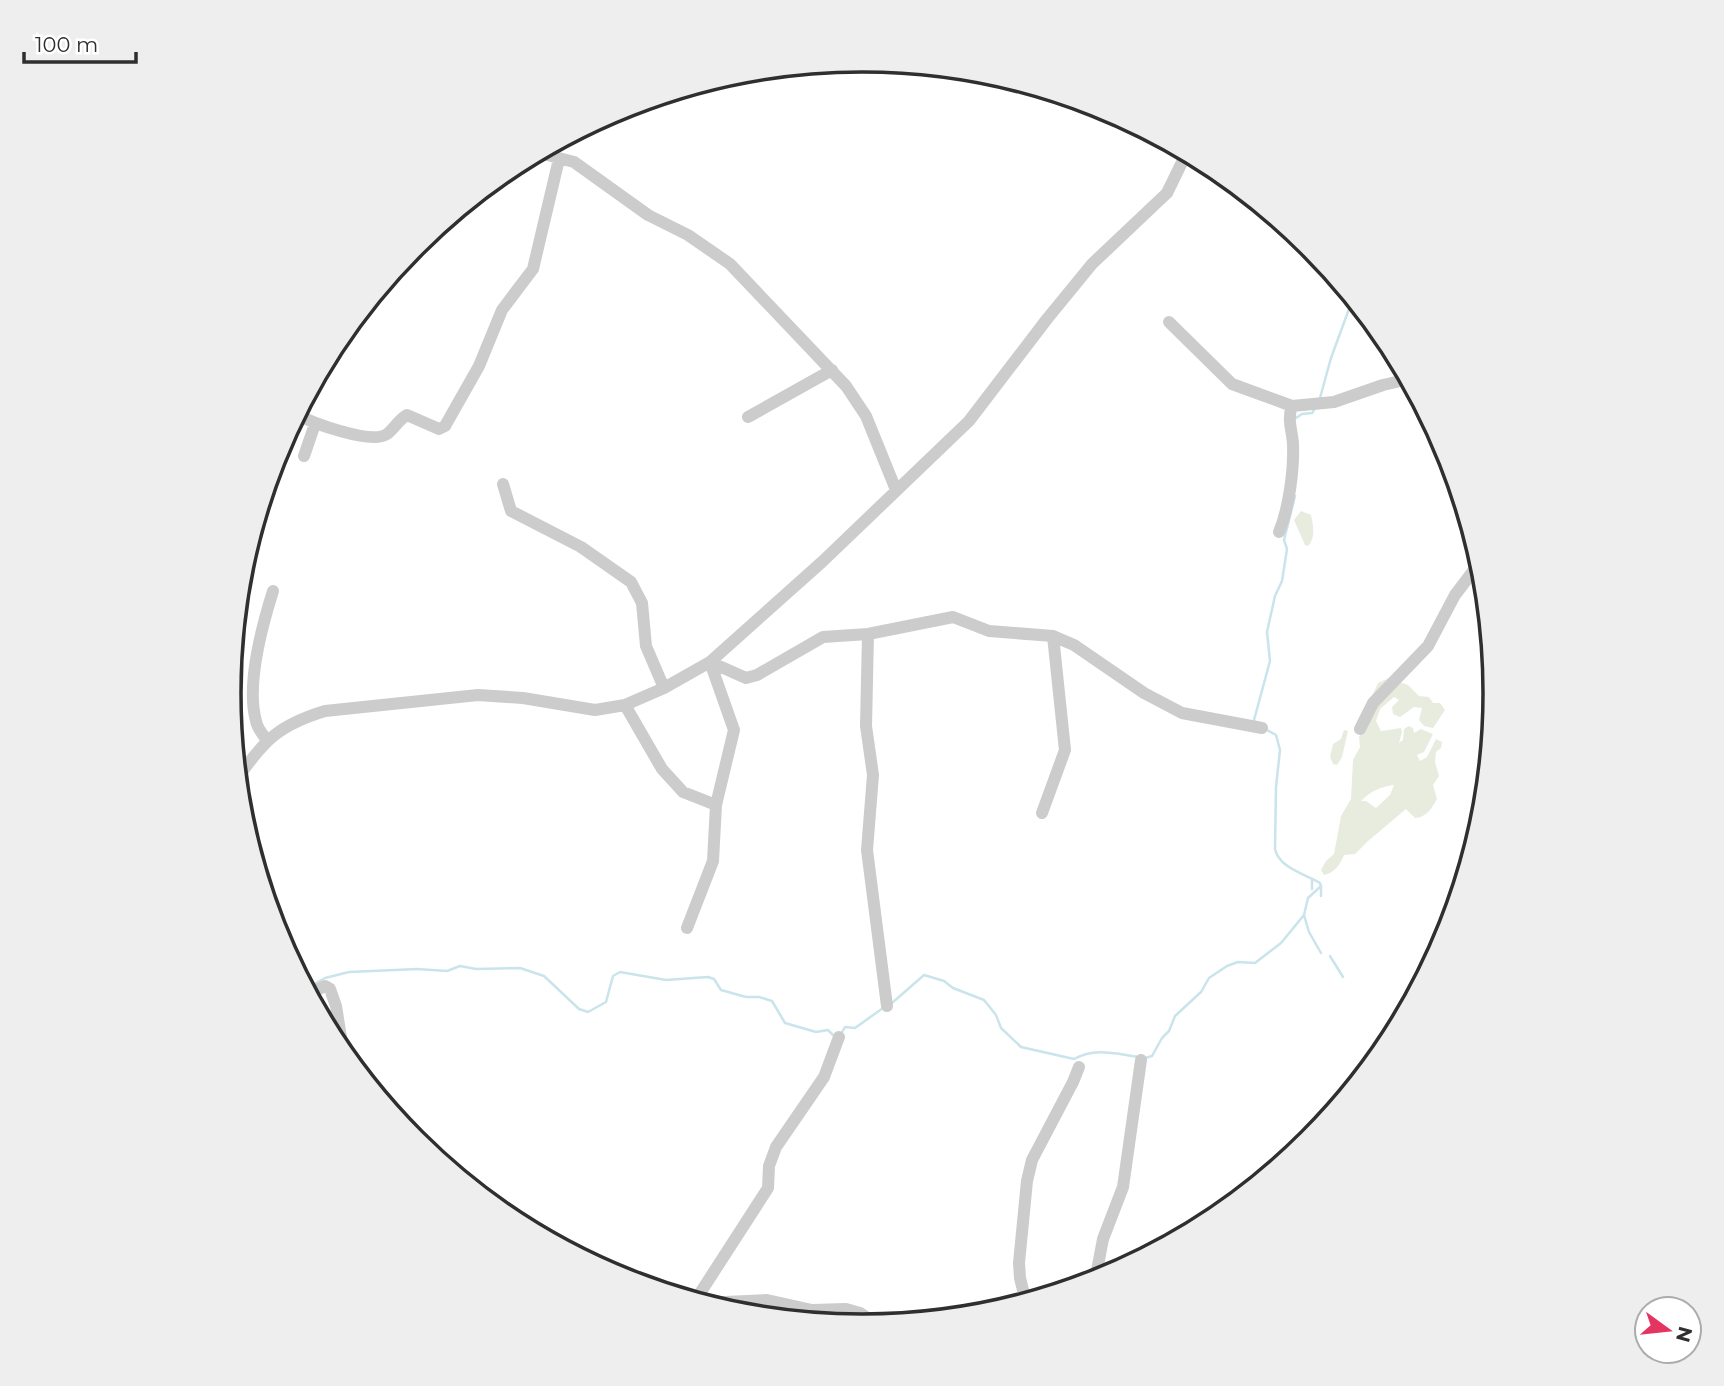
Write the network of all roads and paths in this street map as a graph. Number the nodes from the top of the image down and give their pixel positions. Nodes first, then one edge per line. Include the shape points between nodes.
1 (549, 156) edge
2 (559, 159) junction
3 (1183, 161) edge
4 (1169, 322) dead end
5 (832, 370) junction
6 (1400, 381) edge
7 (1292, 406) junction
8 (748, 417) dead end
9 (305, 419) edge
10 (315, 424) junction
11 (304, 456) dead end
12 (503, 484) dead end
13 (896, 490) junction
14 (1279, 532) dead end
15 (1471, 574) edge
16 (273, 591) dead end
17 (868, 634) junction
18 (1053, 636) junction
19 (710, 662) junction
20 (664, 688) junction
21 (625, 705) junction
22 (1262, 728) dead end
23 (1360, 729) dead end
24 (267, 740) junction
25 (245, 768) edge
26 (716, 805) junction
27 (1042, 813) dead end
28 (687, 928) dead end
29 (317, 990) edge
30 (887, 1006) dead end
31 (340, 1030) edge
32 (839, 1037) dead end
33 (1142, 1060) dead end
34 (1079, 1067) dead end
35 (1097, 1268) edge
36 (700, 1293) edge
37 (1024, 1293) edge
38 (738, 1301) edge
39 (861, 1314) edge

1 - 2 street
2 - 5 street via 574,162 648,215 730,264
2 - 10 street via 533,269 502,310 479,366 445,426 430,427 407,415 377,438
3 - 13 street via 1167,193 1092,264 969,421
4 - 7 street via 1232,384
5 - 8 street
5 - 13 street via 866,416
6 - 7 street via 1334,402
7 - 14 street via 1288,417 1292,470 1286,516
9 - 10 street
10 - 11 street
12 - 20 street via 511,511 581,547 631,582 642,603 646,646
13 - 19 street
15 - 23 street via 1428,646 1373,703
16 - 24 street via 261,628 253,692 256,723
17 - 18 street via 953,617 989,631
17 - 19 street via 823,637 746,678
17 - 30 street via 866,726 873,775 867,850
18 - 22 street via 1182,713
18 - 27 street via 1065,750
19 - 20 street
19 - 26 street via 734,730
20 - 21 street
21 - 24 street via 595,710 478,695 385,703 303,717
21 - 26 street via 662,769 683,792
24 - 25 street
26 - 28 street via 713,861
29 - 31 street via 330,989
32 - 36 street via 824,1077 776,1147 768,1188
33 - 35 street via 1123,1187
34 - 37 street via 1032,1160 1019,1263
38 - 39 street via 767,1300

